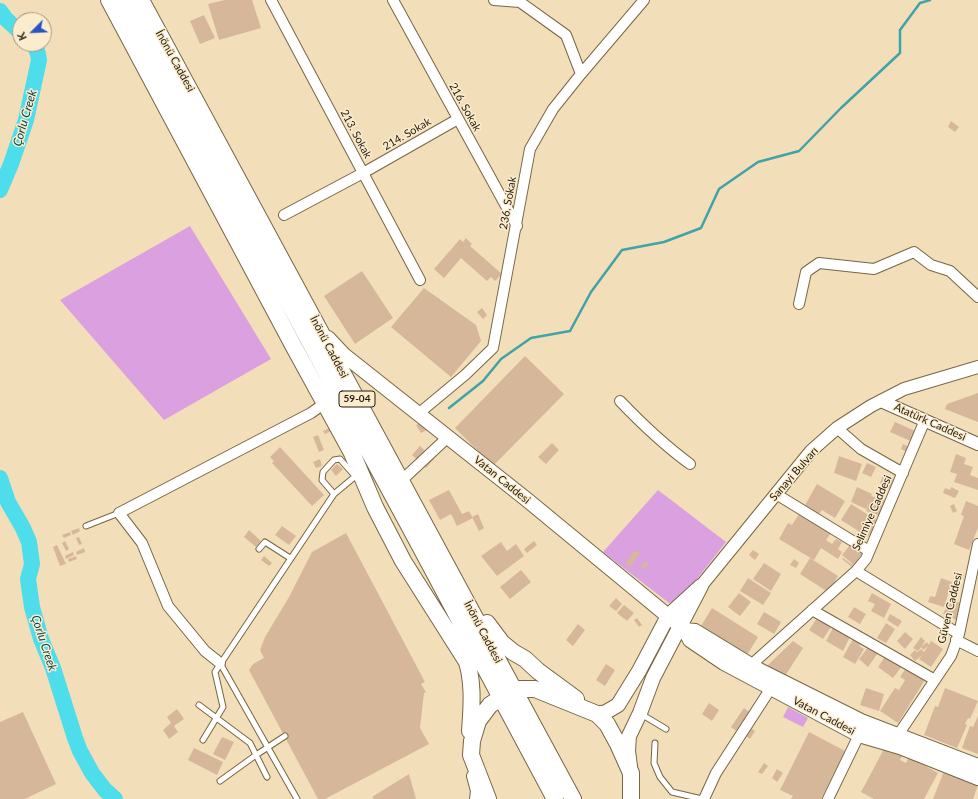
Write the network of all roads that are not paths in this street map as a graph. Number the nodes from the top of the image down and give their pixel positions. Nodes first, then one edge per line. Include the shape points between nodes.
1 (109, 0) edge
2 (125, 0) edge
3 (141, 0) edge
4 (271, 0) edge
5 (393, 0) edge
6 (494, 0) edge
7 (500, 0) edge
8 (644, 0) edge
9 (581, 74) junction
10 (458, 119) junction
11 (364, 173) junction
12 (284, 215) dead end
13 (517, 226) junction
14 (420, 280) dead end
15 (978, 297) edge
16 (799, 304) dead end
17 (320, 330) junction
18 (978, 367) edge
19 (620, 401) dead end
20 (881, 401) junction
21 (325, 403) junction
22 (418, 414) junction
23 (925, 420) junction
24 (837, 428) junction
25 (448, 437) junction
26 (978, 444) edge
27 (690, 464) dead end
28 (903, 473) junction
29 (357, 474) junction
30 (401, 481) junction
31 (334, 494) junction
32 (776, 494) junction
33 (119, 513) junction
34 (86, 526) dead end
35 (978, 544) edge
36 (428, 545) junction
37 (259, 549) dead end
38 (869, 551) junction
39 (290, 558) junction
40 (856, 571) junction
41 (701, 586) junction
42 (812, 610) junction
43 (668, 616) junction
44 (683, 628) junction
45 (957, 637) junction
46 (978, 651) edge
47 (467, 662) junction
48 (220, 663) junction
49 (750, 665) junction
50 (934, 680) junction
51 (771, 688) junction
52 (507, 693) junction
53 (199, 704) dead end
54 (597, 714) junction
55 (640, 714) junction
56 (216, 718) junction
57 (666, 729) dead end
58 (859, 734) junction
59 (898, 735) junction
60 (285, 736) dead end
61 (203, 740) dead end
62 (655, 742) dead end
63 (268, 747) junction
64 (256, 755) junction
65 (471, 755) junction
66 (978, 766) edge
67 (631, 773) junction
68 (267, 777) dead end
69 (978, 778) edge
70 (220, 782) dead end
71 (297, 799) edge
72 (476, 799) edge
73 (488, 799) edge
74 (555, 799) edge
75 (572, 799) edge
76 (631, 799) edge
77 (639, 799) edge
78 (703, 799) edge
79 (828, 799) edge

1 - 21 main road
2 - 36 main road, 59-04
3 - 17 main road, İnönü Caddesi / 59-04
4 - 11 street, 213. Sokak
5 - 10 street, 216. Sokak
6 - 7 street
7 - 9 street via 520,2 566,35
8 - 9 street, 236. Sokak
9 - 13 street, 236. Sokak via 553,110 530,149
10 - 11 street, 214. Sokak
10 - 13 street, 216. Sokak
11 - 12 street, 214. Sokak
11 - 14 street, 213. Sokak
13 - 22 street, 236. Sokak via 493,348
15 - 16 street via 950,271 931,266 914,252 874,269 819,262 806,272
17 - 22 main road, Vatan Caddesi via 344,355
17 - 30 main road, İnönü Caddesi / 59-04
18 - 20 street, Sanayi Bulvarı via 904,389
19 - 27 street via 665,446
20 - 23 street, Atatürk Caddesi
20 - 24 street, Sanayi Bulvarı
21 - 29 main road via 352,453
21 - 33 street via 311,413
22 - 25 main road, Vatan Caddesi
23 - 26 street, Atatürk Caddesi
23 - 28 street, Selimiye Caddesi
24 - 28 street via 861,449
24 - 32 street, Sanayi Bulvarı via 811,451
25 - 30 street
25 - 43 main road, Vatan Caddesi
28 - 38 street, Selimiye Caddesi
29 - 31 lane
29 - 31 lane via 340,459 334,460 323,472 322,480
29 - 47 main road via 403,561
30 - 36 main road, İnönü Caddesi / 59-04
31 - 39 lane
32 - 38 street
32 - 41 street, Sanayi Bulvarı
33 - 34 lane
33 - 48 street via 142,543 168,606 206,651
35 - 45 street, Güven Caddesi
36 - 47 main road
36 - 52 main road, İnönü Caddesi / 59-04
36 - 54 main road via 502,643
37 - 39 lane via 265,542
38 - 40 street, Selimiye Caddesi
39 - 48 lane
40 - 42 street, Selimiye Caddesi
40 - 45 street
41 - 43 main road
41 - 44 main road
42 - 49 street, Selimiye Caddesi
42 - 50 street
43 - 44 main road, Vatan Caddesi
43 - 54 main road via 618,705
44 - 49 main road, Vatan Caddesi via 695,631
44 - 51 main road, Vatan Caddesi via 690,640 724,663
44 - 55 main road via 653,678
45 - 46 street
45 - 50 street, Güven Caddesi via 951,656
47 - 65 main road via 472,700
48 - 56 lane via 215,672 223,707
48 - 63 lane
49 - 59 main road, Vatan Caddesi via 861,721
50 - 59 street, Güven Caddesi
51 - 58 main road, Vatan Caddesi
51 - 78 street via 716,773
52 - 54 main road via 535,689
52 - 65 main road via 490,705 478,721
52 - 74 main road, 59-04
52 - 75 main road, İnönü Caddesi / 59-04
53 - 56 lane
54 - 67 main road via 607,724
55 - 57 lane
55 - 67 main road via 629,736
56 - 61 lane
56 - 64 lane via 250,743
58 - 69 main road, Vatan Caddesi via 900,747
58 - 79 street
59 - 66 main road, Vatan Caddesi
60 - 63 lane
62 - 78 lane via 654,763 672,792
63 - 64 lane
63 - 71 lane
64 - 68 lane
64 - 70 lane
65 - 72 street
65 - 73 main road
67 - 76 main road
67 - 77 main road

